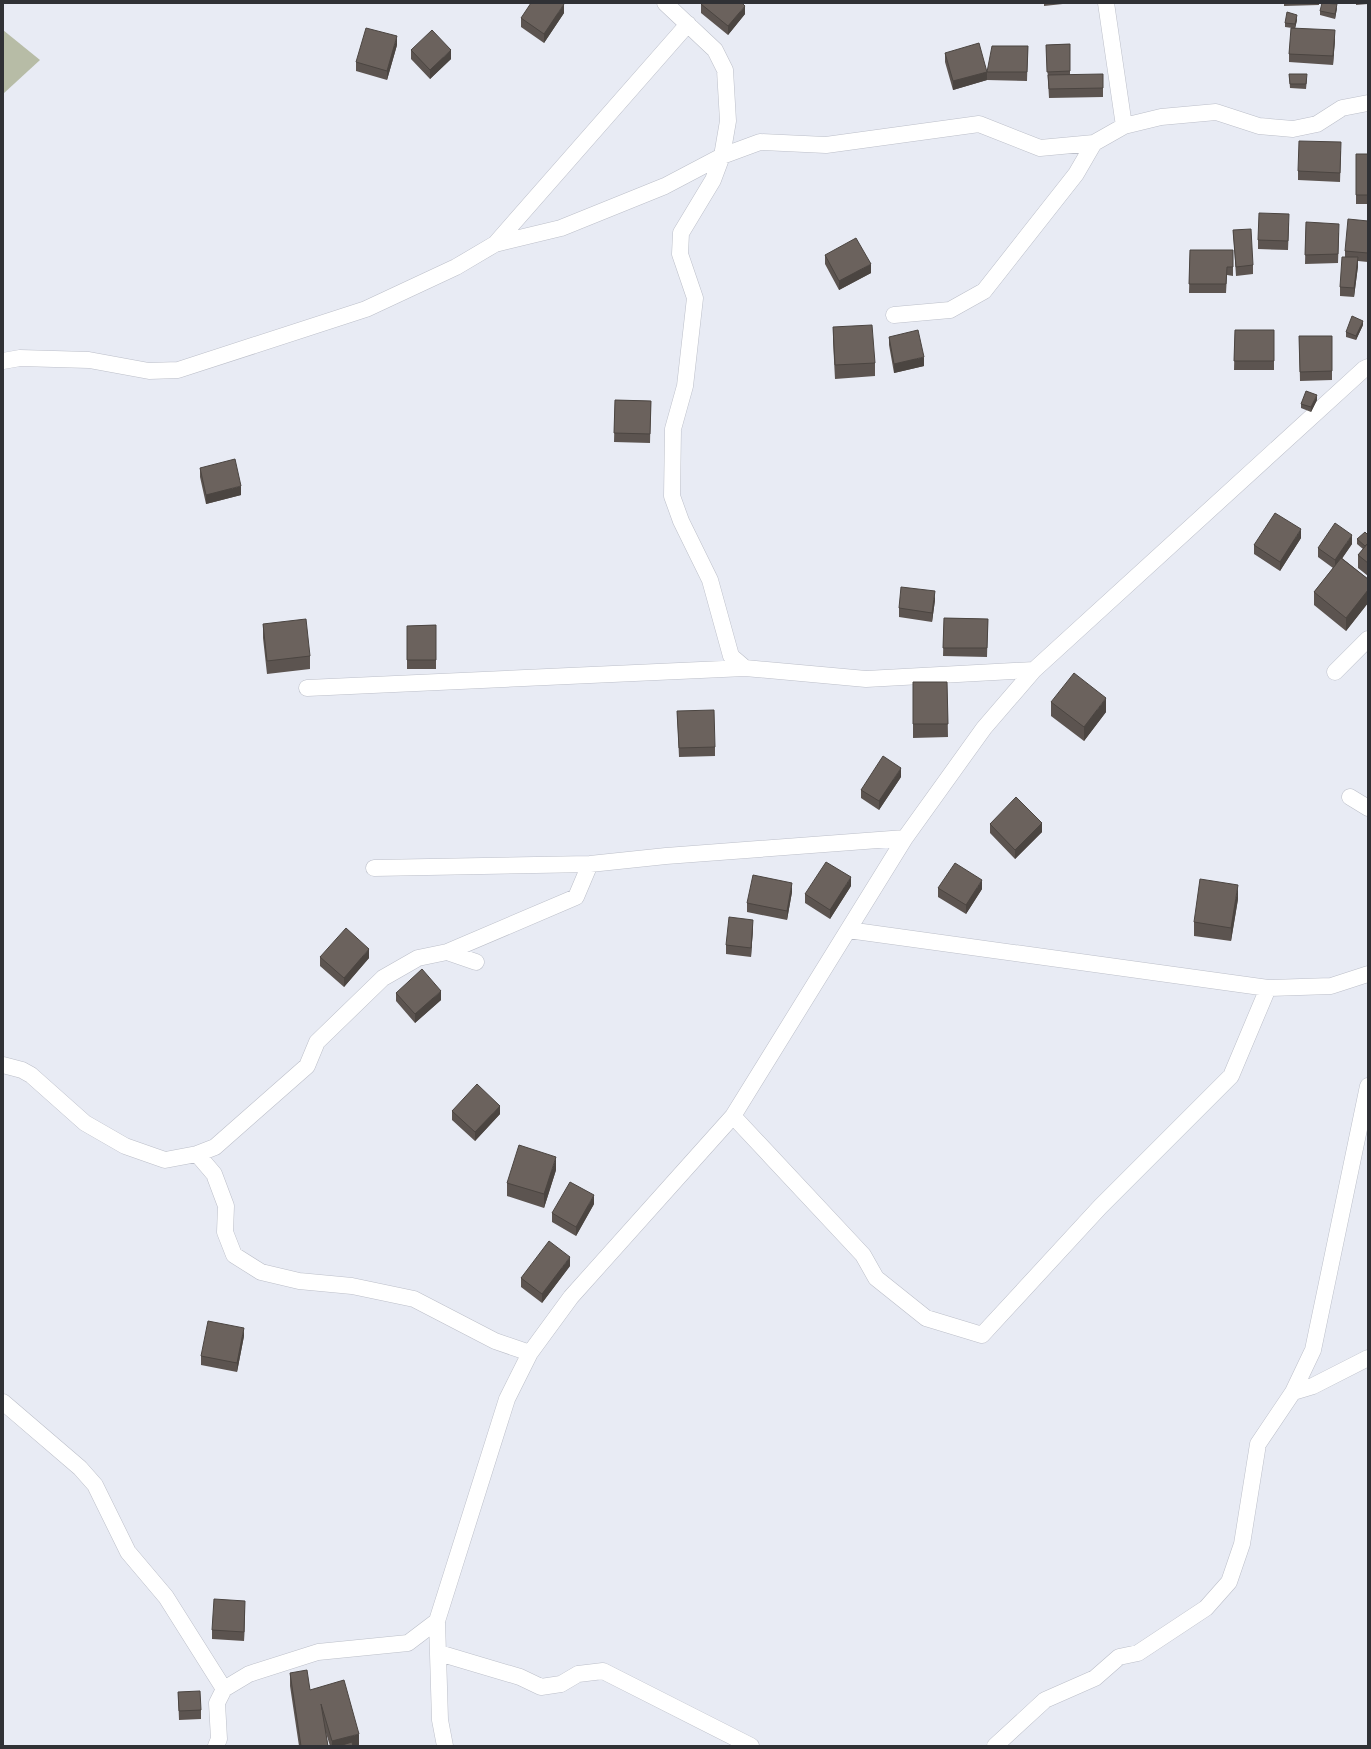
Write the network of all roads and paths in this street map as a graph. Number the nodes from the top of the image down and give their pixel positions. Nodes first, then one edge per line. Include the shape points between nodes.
1 (665, 3) edge
2 (1106, 3) edge
3 (688, 24) junction
4 (1368, 103) edge
5 (1124, 126) junction
6 (1094, 143) junction
7 (722, 156) junction
8 (495, 244) junction
9 (894, 315) dead end
10 (3, 361) edge
11 (1368, 367) edge
12 (1368, 639) edge
13 (745, 668) junction
14 (1034, 670) junction
15 (1335, 672) dead end
16 (307, 688) dead end
17 (1350, 796) dead end
18 (1368, 808) edge
19 (905, 838) junction
20 (590, 864) junction
21 (374, 868) dead end
22 (848, 930) junction
23 (447, 952) junction
24 (476, 962) dead end
25 (1368, 974) edge
26 (1268, 988) junction
27 (3, 1066) edge
28 (1368, 1086) edge
29 (733, 1116) junction
30 (197, 1154) junction
31 (530, 1353) junction
32 (1368, 1358) edge
33 (1293, 1392) junction
34 (3, 1402) edge
35 (437, 1621) junction
36 (439, 1653) junction
37 (224, 1689) junction
38 (216, 1746) edge
39 (444, 1746) edge
40 (751, 1746) edge
41 (995, 1746) edge

1 - 3 street
2 - 5 street
3 - 7 street via 714,50 725,70 728,121
3 - 8 street
4 - 5 street via 1342,108 1317,124 1293,129 1259,126 1216,112 1161,117
5 - 6 street
6 - 7 street via 1040,148 979,124 826,145 760,142
6 - 9 street via 1076,174 984,291 950,310
7 - 8 street via 665,186 561,228
7 - 13 street via 713,180 681,233 680,254 695,298 685,386 673,429 672,496 681,521 710,580 730,656
8 - 10 street via 456,267 366,309 178,370 149,371 89,360 20,358
11 - 14 street
12 - 15 street
13 - 14 street via 866,679
13 - 16 street
14 - 19 street via 984,728
17 - 18 street
19 - 20 street
19 - 22 street
20 - 21 street
20 - 23 street via 576,897
22 - 26 street
22 - 29 street
23 - 24 street
23 - 30 street via 418,958 383,978 317,1042 307,1066 215,1147
25 - 26 street via 1331,986
26 - 29 street via 1231,1076 1100,1207 982,1335 926,1318 876,1278 863,1255
27 - 30 street via 22,1070 31,1075 85,1123 125,1146 165,1160
28 - 33 street via 1313,1350
29 - 31 street via 571,1297
30 - 31 street via 214,1174 226,1206 225,1232 234,1255 261,1272 299,1281 352,1286 414,1299 495,1341
31 - 35 street via 507,1399
32 - 33 street via 1313,1386
33 - 41 street via 1258,1444 1242,1544 1229,1582 1206,1608 1138,1653 1120,1657 1095,1678 1045,1700
34 - 37 street via 80,1468 95,1485 128,1552 166,1597
35 - 36 street
35 - 37 street via 408,1643 318,1652 249,1674
36 - 39 street via 440,1720
36 - 40 street via 520,1676 541,1687 561,1684 578,1674 603,1671
37 - 38 street via 217,1704 219,1739

